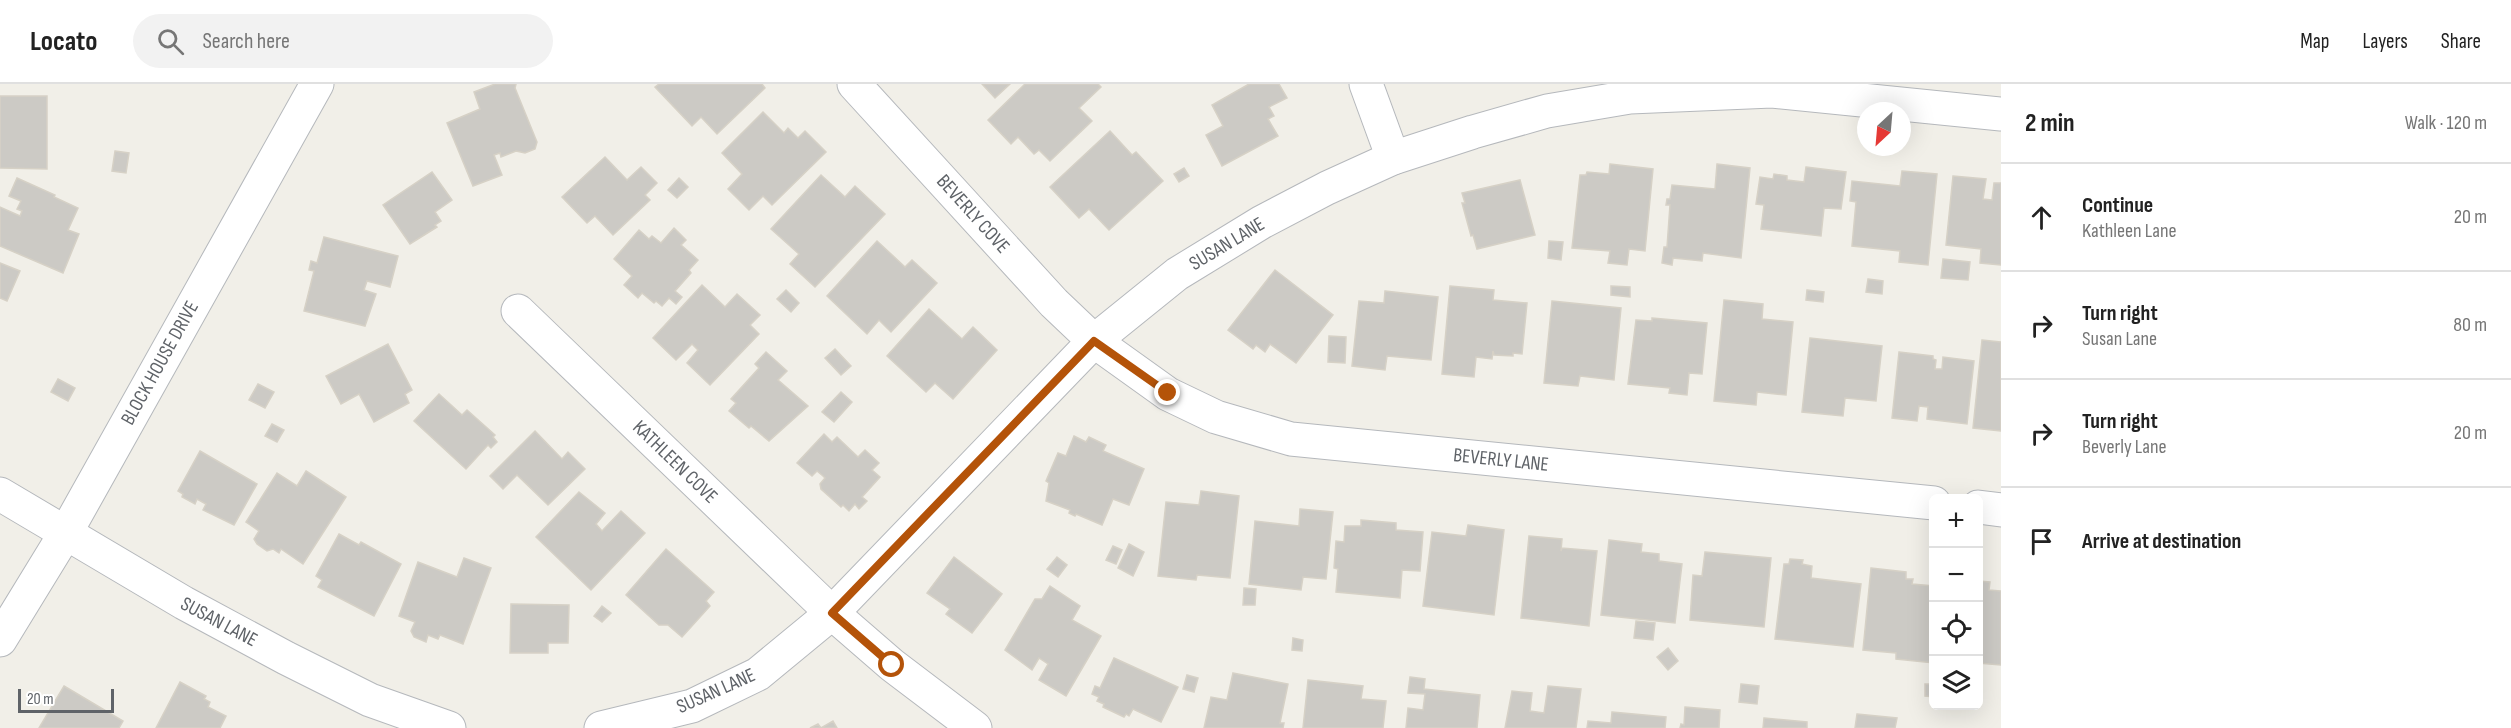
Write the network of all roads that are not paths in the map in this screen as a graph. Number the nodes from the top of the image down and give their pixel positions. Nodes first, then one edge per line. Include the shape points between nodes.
1 (317, 84) edge
2 (854, 84) edge
3 (1366, 84) edge
4 (1772, 88) edge
5 (2001, 114) edge
6 (1393, 158) junction
7 (518, 311) dead end
8 (1094, 341) junction
9 (0, 494) edge
10 (1929, 503) edge
11 (1983, 508) edge
12 (2001, 510) edge
13 (65, 534) junction
14 (832, 613) junction
15 (0, 640) edge
16 (449, 728) edge
17 (601, 728) edge
18 (975, 728) edge

1 - 13 street, BLOCK HOUSE DRIVE
2 - 8 street, BEVERLY COVE via 1054,303
3 - 6 street
4 - 5 street, SUSAN LANE
4 - 6 street, SUSAN LANE via 1630,97 1547,111
6 - 8 street, SUSAN LANE via 1262,222 1177,274
7 - 14 street, KATHLEEN COVE
8 - 10 street, BEVERLY LANE via 1168,393 1216,417 1291,439
8 - 14 street, SUSAN LANE
9 - 13 street, SUSAN LANE
11 - 12 street
13 - 15 street, BLOCK HOUSE DRIVE
13 - 16 street, SUSAN LANE via 184,603 369,700
14 - 17 street, SUSAN LANE via 758,674 692,706
14 - 18 street, KATHLEEN COVE

